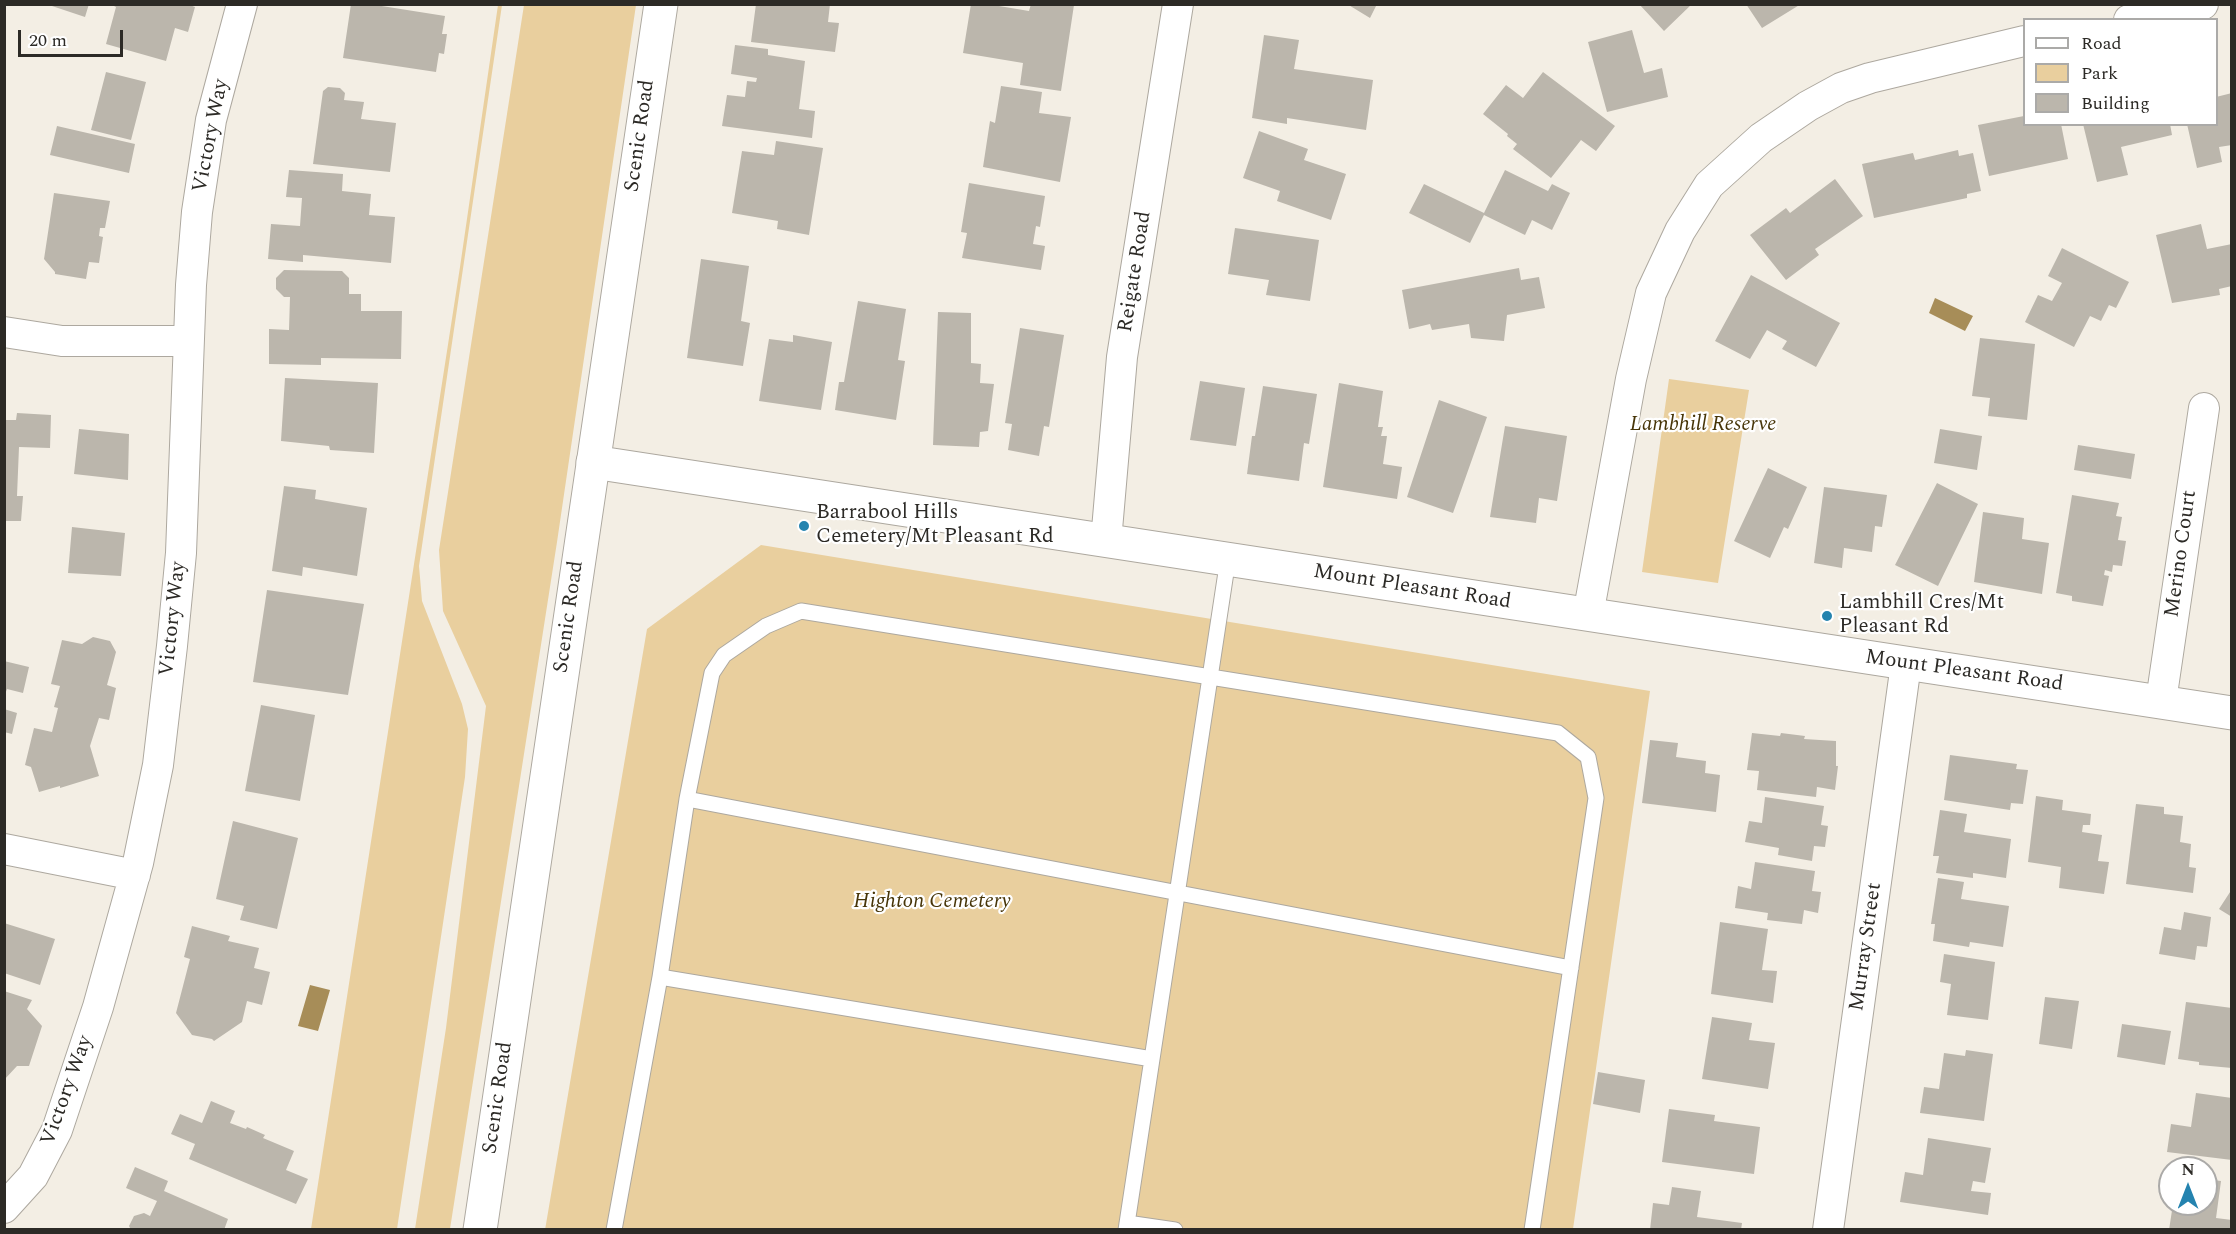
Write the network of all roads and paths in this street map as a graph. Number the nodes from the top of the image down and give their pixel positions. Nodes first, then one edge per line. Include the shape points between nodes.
1 (242, 4) edge
2 (661, 4) edge
3 (1178, 4) edge
4 (2203, 4) edge
5 (2138, 18) edge
6 (2023, 41) edge
7 (4, 332) edge
8 (188, 341) junction
9 (2204, 408) dead end
10 (593, 462) junction
11 (1106, 541) junction
12 (1228, 559) junction
13 (1588, 615) junction
14 (1906, 664) junction
15 (1209, 676) junction
16 (2161, 701) junction
17 (2232, 713) edge
18 (687, 799) junction
19 (4, 849) edge
20 (135, 875) junction
21 (1177, 892) junction
22 (1571, 968) junction
23 (660, 977) junction
24 (1152, 1059) junction
25 (4, 1208) edge
26 (1126, 1226) edge
27 (480, 1230) edge
28 (614, 1230) edge
29 (1175, 1230) edge
30 (1532, 1230) edge
31 (1828, 1230) edge

1 - 8 street, Victory Way via 211,120 197,212
2 - 10 street, Scenic Road
3 - 11 street, Reigate Road via 1122,357
4 - 5 street
6 - 13 street via 1841,88 1761,138 1709,185 1680,231 1651,293 1631,379
7 - 8 street via 62,341
8 - 20 street, Victory Way via 181,554 172,646 158,765
9 - 16 street, Merino Court
10 - 11 street, Mount Pleasant Road
10 - 27 street, Scenic Road
11 - 12 street, Mount Pleasant Road
12 - 13 street, Mount Pleasant Road
12 - 15 lane
13 - 14 street, Mount Pleasant Road
14 - 16 street, Mount Pleasant Road
14 - 31 street, Murray Street
15 - 18 lane via 801,611 766,626 724,656 712,673
15 - 21 lane
15 - 22 lane via 1558,733 1587,757 1596,798
16 - 17 street, Mount Pleasant Road
18 - 21 lane
18 - 23 lane
19 - 20 street
20 - 25 street, Victory Way via 98,1007 57,1130 33,1176
21 - 22 lane
21 - 24 lane
22 - 30 lane
23 - 24 lane
23 - 28 lane
24 - 26 lane
26 - 29 lane

